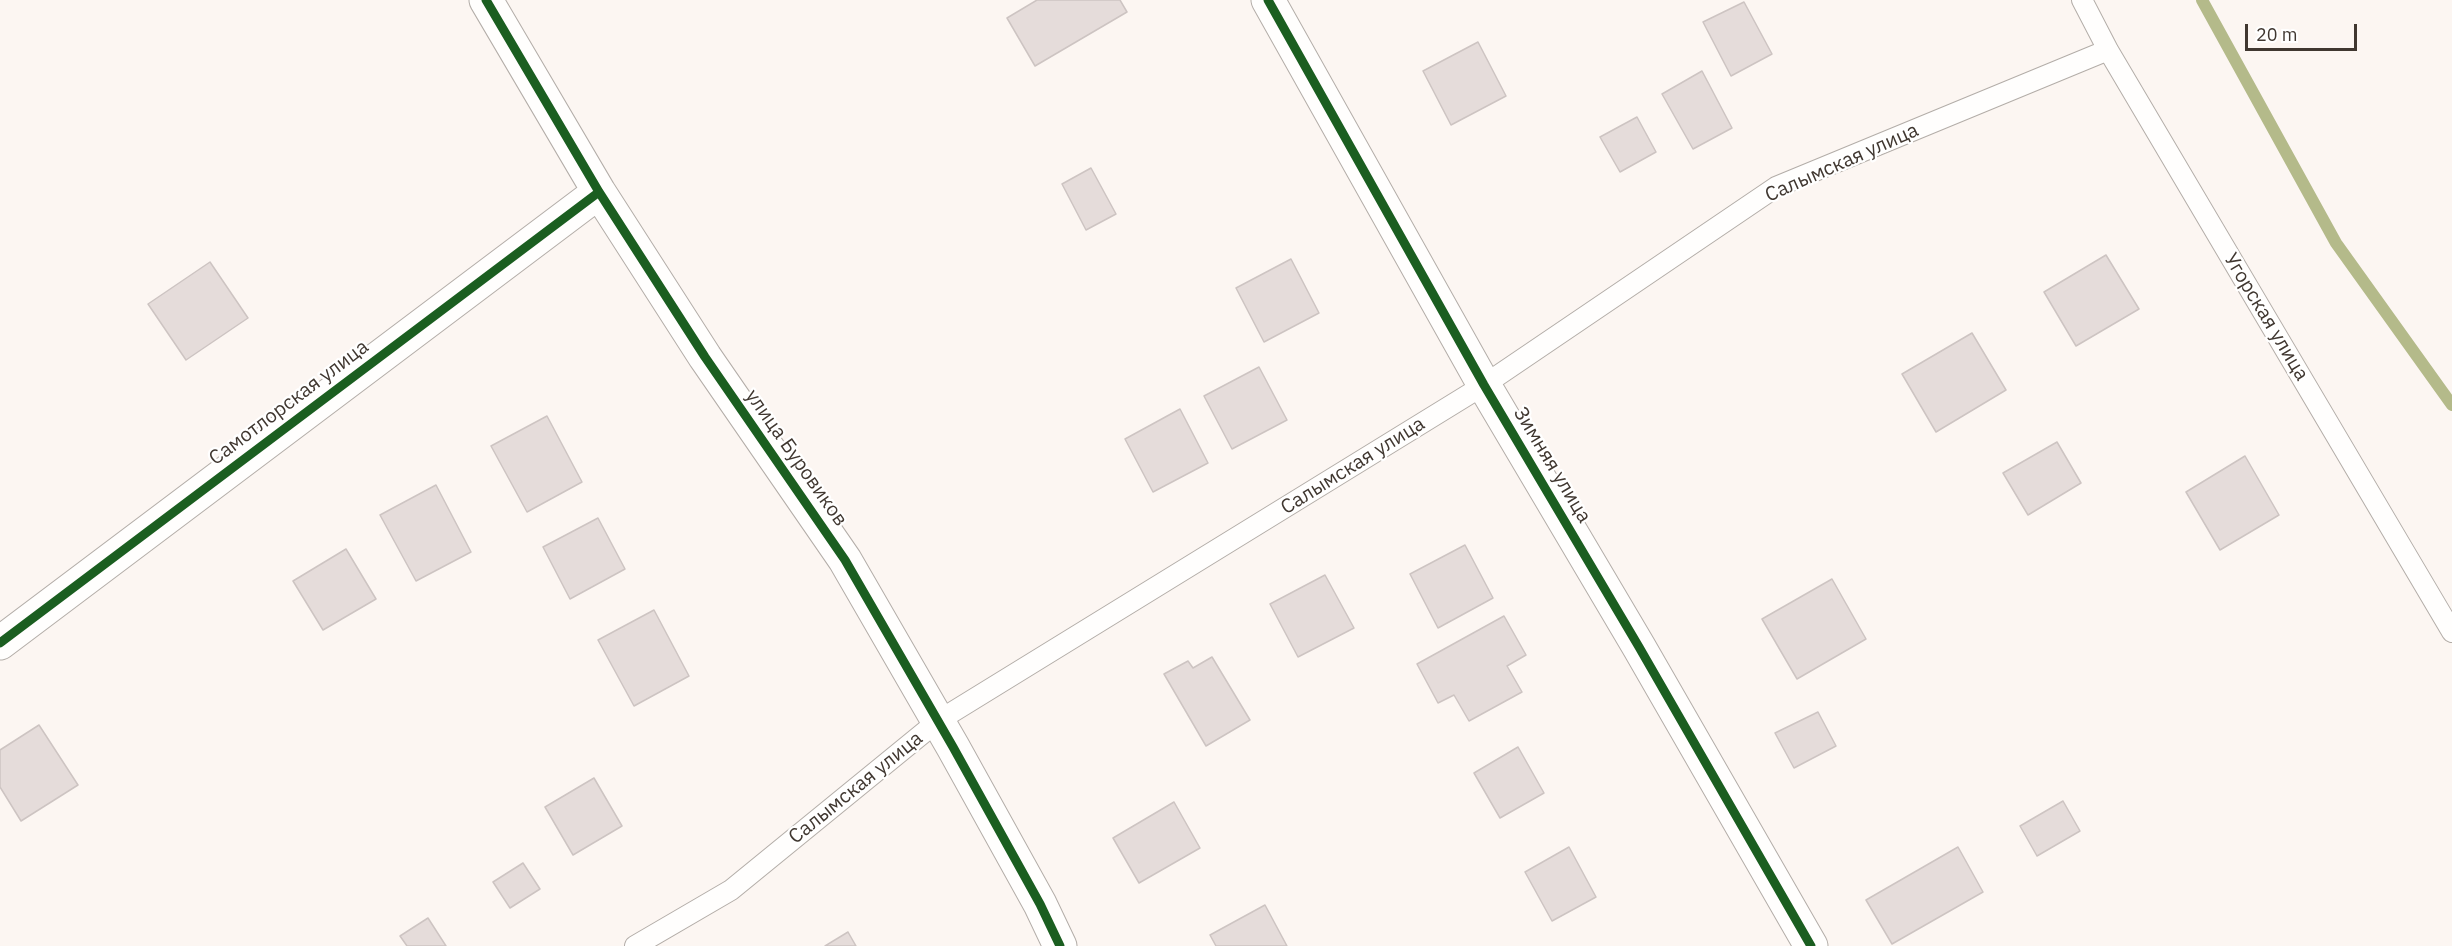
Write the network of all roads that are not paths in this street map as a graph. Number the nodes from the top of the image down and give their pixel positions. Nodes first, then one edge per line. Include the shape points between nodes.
1 (486, 0) edge
2 (1268, 0) edge
3 (2082, 0) edge
4 (2108, 50) junction
5 (599, 192) junction
6 (1484, 385) junction
7 (2452, 632) edge
8 (0, 643) edge
9 (938, 721) junction
10 (635, 946) edge
11 (1060, 946) edge
12 (1811, 946) edge

1 - 5 street, улица Буровиков
2 - 6 street, Зимняя улица
3 - 4 lane, Угорская улица
4 - 6 lane, Салымская улица via 1776,187
4 - 7 lane, Угорская улица
5 - 8 street, Самотлорская улица
5 - 9 street, улица Буровиков via 705,357 844,560
6 - 9 lane, Салымская улица
6 - 12 street, Зимняя улица
9 - 10 lane, Салымская улица via 731,891
9 - 11 street, улица Буровиков

